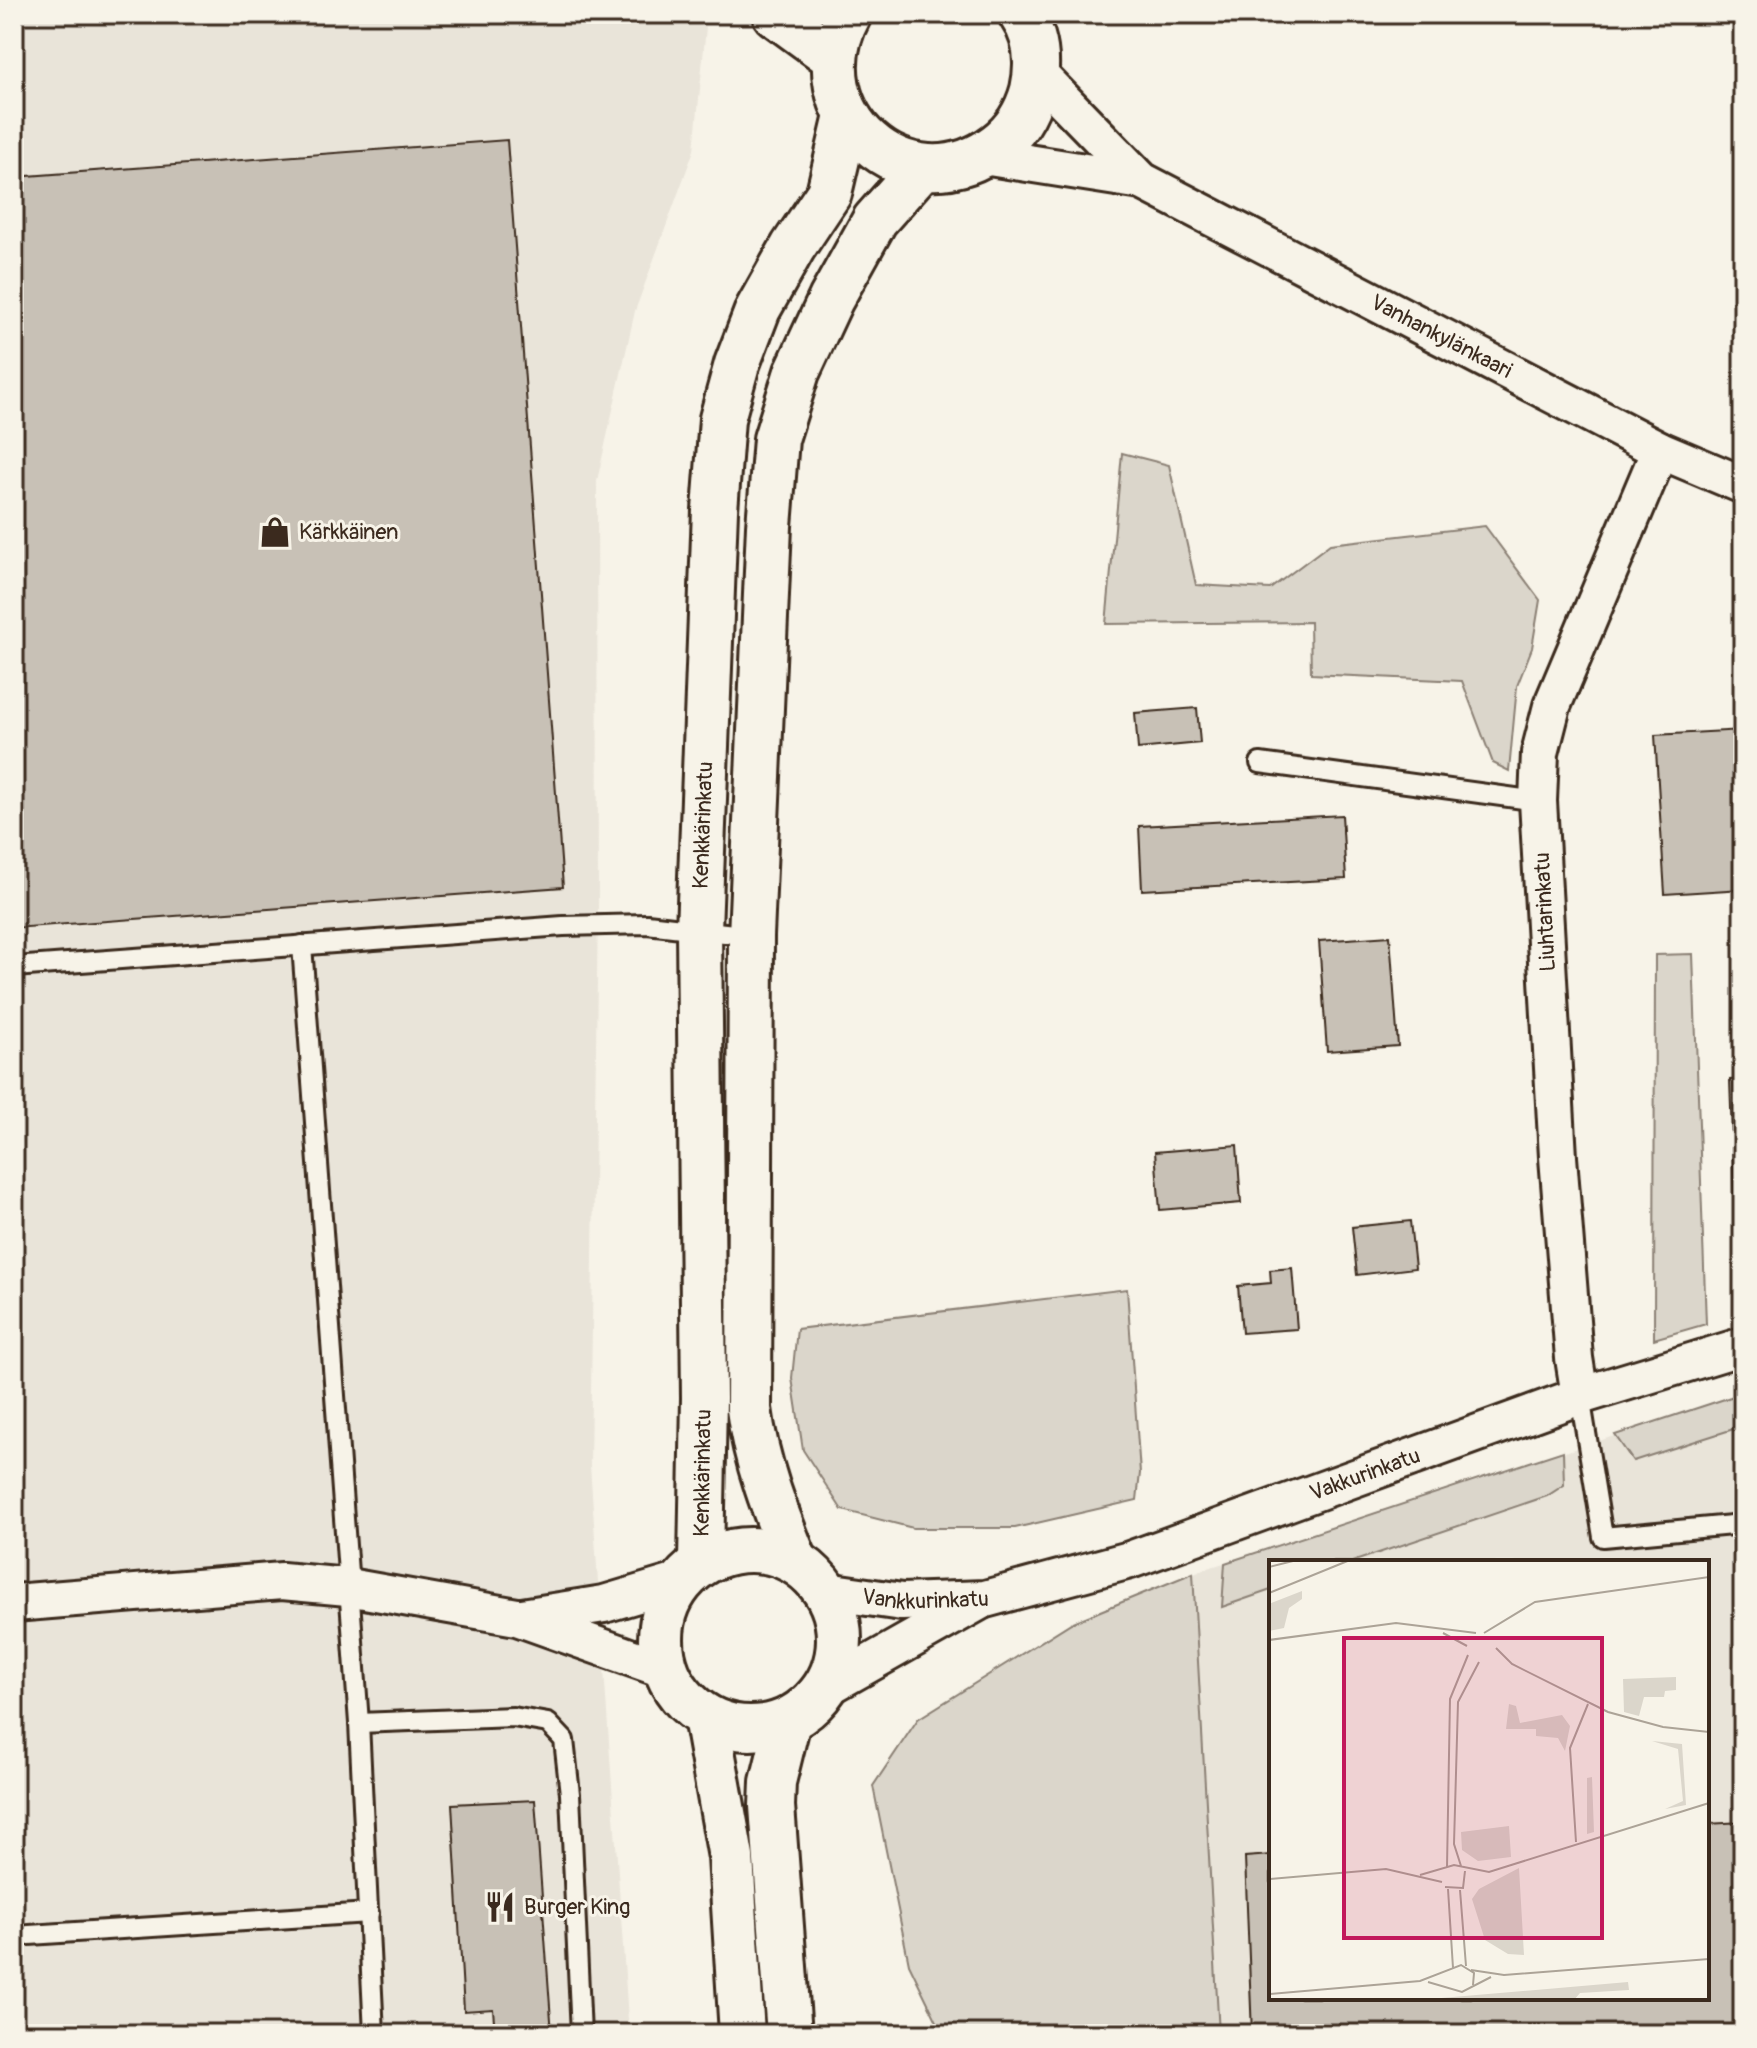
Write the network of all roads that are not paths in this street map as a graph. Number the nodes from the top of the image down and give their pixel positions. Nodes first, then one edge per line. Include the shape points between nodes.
1 (775, 14) edge
2 (849, 14) edge
3 (1027, 18) edge
4 (834, 57) junction
5 (1037, 73) junction
6 (847, 116) junction
7 (983, 156) junction
8 (922, 167) junction
9 (1142, 181) junction
10 (1660, 450) junction
11 (1743, 485) edge
12 (1260, 763) dead end
13 (1538, 801) junction
14 (699, 930) junction
15 (751, 936) junction
16 (302, 945) junction
17 (14, 967) edge
18 (1743, 1346) edge
19 (1580, 1396) junction
20 (1743, 1524) edge
21 (795, 1561) junction
22 (691, 1572) junction
23 (348, 1587) junction
24 (826, 1591) junction
25 (985, 1599) junction
26 (14, 1603) edge
27 (517, 1617) junction
28 (666, 1670) junction
29 (824, 1689) junction
30 (706, 1717) junction
31 (788, 1721) junction
32 (359, 1723) junction
33 (369, 1913) junction
34 (14, 1936) edge
35 (374, 2034) edge
36 (581, 2034) edge
37 (742, 2034) edge
38 (789, 2034) edge

1 - 4 street
2 - 4 street
3 - 5 street
4 - 6 street via 836,88
5 - 7 street via 1029,107 1010,135
5 - 9 street, Vanhankylänkaari
6 - 8 street via 866,141 892,159
6 - 14 street, Kenkkärinkatu via 829,193 758,309 722,419
7 - 8 street via 953,166
7 - 9 street, Vanhankylänkaari
8 - 15 street, Kenkkärinkatu via 875,220 831,299 797,372 776,439
9 - 10 street, Vanhankylänkaari
10 - 11 street, Vanhankylänkaari
10 - 13 street, Liuhtarinkatu via 1552,706 1540,753
12 - 13 lane
13 - 19 street, Liuhtarinkatu via 1558,1157
14 - 15 lane
14 - 16 lane via 647,924 563,926
14 - 22 street, Kenkkärinkatu via 704,1398
15 - 21 street, Kenkkärinkatu via 749,1409 766,1488
16 - 17 lane
16 - 23 lane
18 - 19 street, Vakkurinkatu
19 - 20 lane via 1603,1537
19 - 25 street, Vakkurinkatu via 1130,1560
21 - 22 street via 748,1549 716,1556
21 - 24 street
22 - 27 street via 604,1604
22 - 28 street via 668,1601 661,1624
23 - 26 street via 282,1581
23 - 27 street
23 - 32 lane
24 - 25 street, Vankkurinkatu via 902,1602
24 - 29 street via 840,1640
25 - 29 street, Vankkurinkatu
27 - 28 street
28 - 30 street via 675,1689
29 - 31 street
30 - 31 street via 732,1727 761,1728
30 - 37 street via 731,1857
31 - 38 street via 772,1806
32 - 33 lane
32 - 36 lane via 513,1717 548,1723 564,1740
33 - 34 lane
33 - 35 lane

